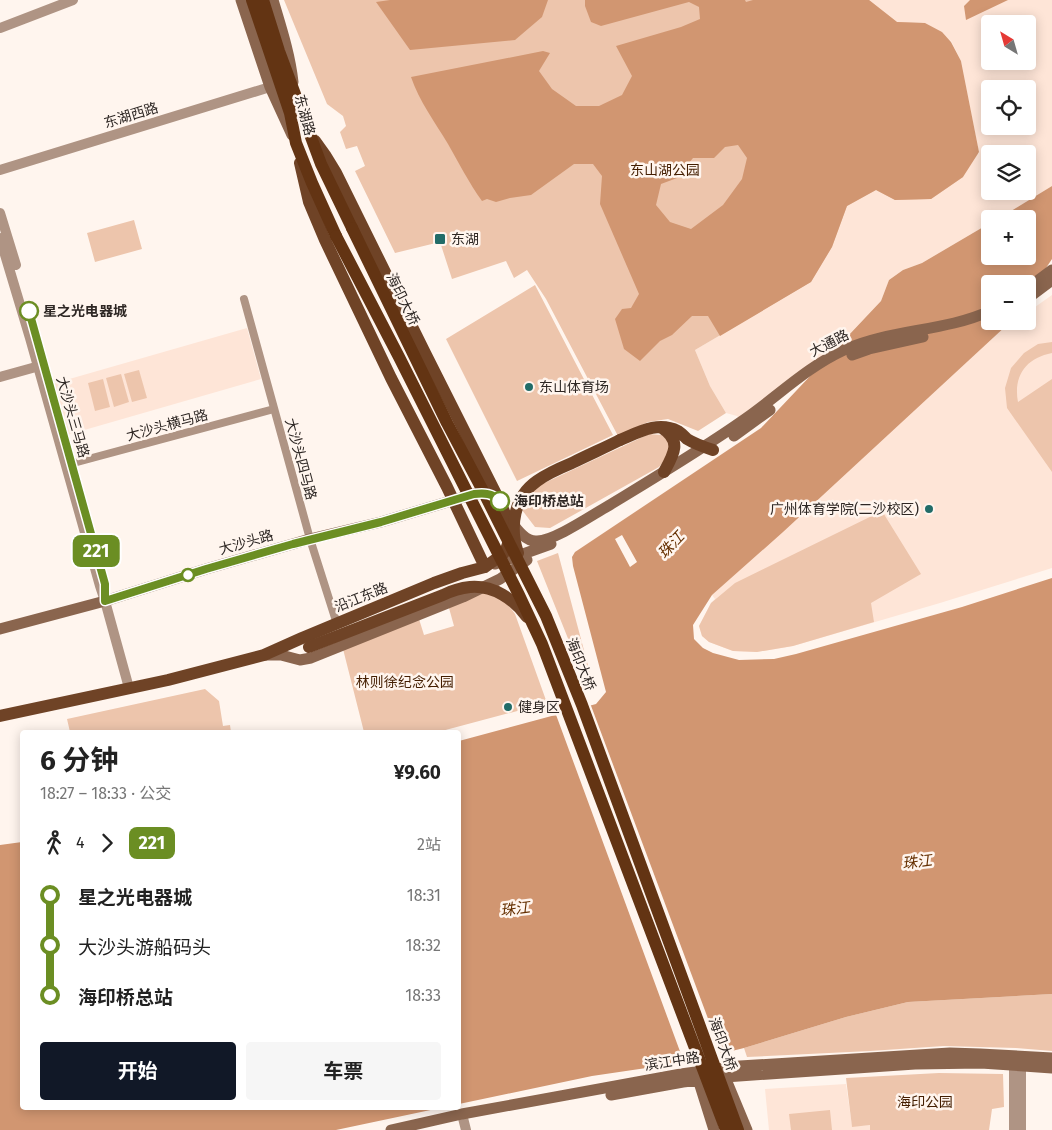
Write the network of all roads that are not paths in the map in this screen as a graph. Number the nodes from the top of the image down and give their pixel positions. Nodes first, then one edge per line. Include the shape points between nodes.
1 (72, 0) edge
2 (241, 0) edge
3 (252, 0) edge
4 (263, 0) edge
5 (273, 0) edge
6 (0, 28) edge
7 (270, 87) junction
8 (294, 91) junction
9 (310, 136) junction
10 (296, 143) junction
11 (0, 170) edge
12 (0, 213) edge
13 (352, 228) joint
14 (336, 236) joint
15 (0, 238) edge
16 (1051, 274) edge
17 (1036, 283) edge
18 (1036, 290) edge
19 (244, 299) dead end
20 (981, 315) edge
21 (981, 323) edge
22 (41, 366) junction
23 (0, 377) edge
24 (274, 409) junction
25 (749, 421) junction
26 (660, 427) junction
27 (708, 449) junction
28 (69, 464) junction
29 (664, 472) junction
30 (486, 474) junction
31 (447, 487) junction
32 (453, 500) junction
33 (500, 502) junction
34 (310, 539) junction
35 (553, 543) junction
36 (485, 567) junction
37 (524, 572) junction
38 (105, 601) junction
39 (337, 624) junction
40 (0, 629) edge
41 (536, 631) junction
42 (264, 656) junction
43 (130, 688) junction
44 (0, 716) edge
45 (1052, 1058) edge
46 (1017, 1062) junction
47 (1052, 1068) edge
48 (710, 1070) junction
49 (725, 1077) junction
50 (698, 1080) junction
51 (464, 1122) edge
52 (392, 1130) edge
53 (425, 1130) edge
54 (714, 1130) edge
55 (726, 1130) edge
56 (738, 1130) edge
57 (746, 1130) edge
58 (1014, 1130) edge
59 (1021, 1130) edge

1 - 6 street
2 - 7 main road
3 - 10 highway, 东湖路 via 288,107
4 - 8 highway, 东湖路
5 - 8 main road via 291,64
7 - 10 main road
7 - 11 street, 东湖西路
8 - 9 highway, 东湖路
9 - 13 highway, 东湖路
9 - 30 main road via 336,174
10 - 14 highway, 东湖路
10 - 31 main road via 309,202 325,240
12 - 22 street, 大沙头三马路
13 - 37 highway, 海印大桥, bridge
14 - 41 highway, 海印大桥, bridge
15 - 22 street, 大沙头三马路
16 - 17 main road
16 - 18 main road
19 - 24 street, 大沙头四马路
20 - 25 main road, 大通路 via 864,342 845,350 814,367
21 - 25 main road, 大通路 via 856,354 819,372
22 - 23 street
22 - 28 street, 大沙头三马路
24 - 28 street, 大沙头横马路
24 - 34 street, 大沙头四马路
25 - 27 main road, 大通路
26 - 27 main road via 678,432
26 - 29 main road via 670,434 676,448
26 - 37 main road, bridge via 620,440 543,477 528,489 513,527
27 - 29 main road
27 - 35 main road, 沿江东路 via 605,515
28 - 38 street, 大沙头三马路
29 - 33 main road via 547,540 530,540 521,534
30 - 31 main road via 483,479 460,490
30 - 33 main road
31 - 32 main road
32 - 33 main road, 大沙头路 via 486,493
32 - 34 main road, 大沙头路
32 - 36 main road
33 - 36 main road via 508,521 508,544 503,554
34 - 38 main road, 大沙头路
34 - 39 street, 大沙头四马路
35 - 36 main road, 沿江东路
35 - 42 main road via 500,579 463,597 311,658
36 - 39 main road, 沿江东路 via 462,573
37 - 56 highway, 海印大桥, bridge via 546,616 582,705
38 - 40 main road, 大沙头路
38 - 43 street, 大沙头三马路
39 - 42 main road, 沿江东路
41 - 42 main road, bridge via 523,612 498,592 468,587 309,647
41 - 55 highway, 海印大桥, bridge
42 - 43 main road, 沿江东路
43 - 44 main road, 沿江东路
45 - 46 main road, 滨江中路
46 - 47 main road, 滨江中路
46 - 48 main road, 滨江中路 via 950,1054
46 - 49 main road, 滨江中路 via 915,1064
46 - 58 street
46 - 59 street
48 - 49 main road
48 - 50 main road
48 - 51 main road, 滨江中路
49 - 50 main road, 滨江中路
49 - 57 main road
50 - 51 main road, 滨江中路
50 - 54 main road
51 - 52 main road, 滨江中路
51 - 53 main road, 滨江中路

